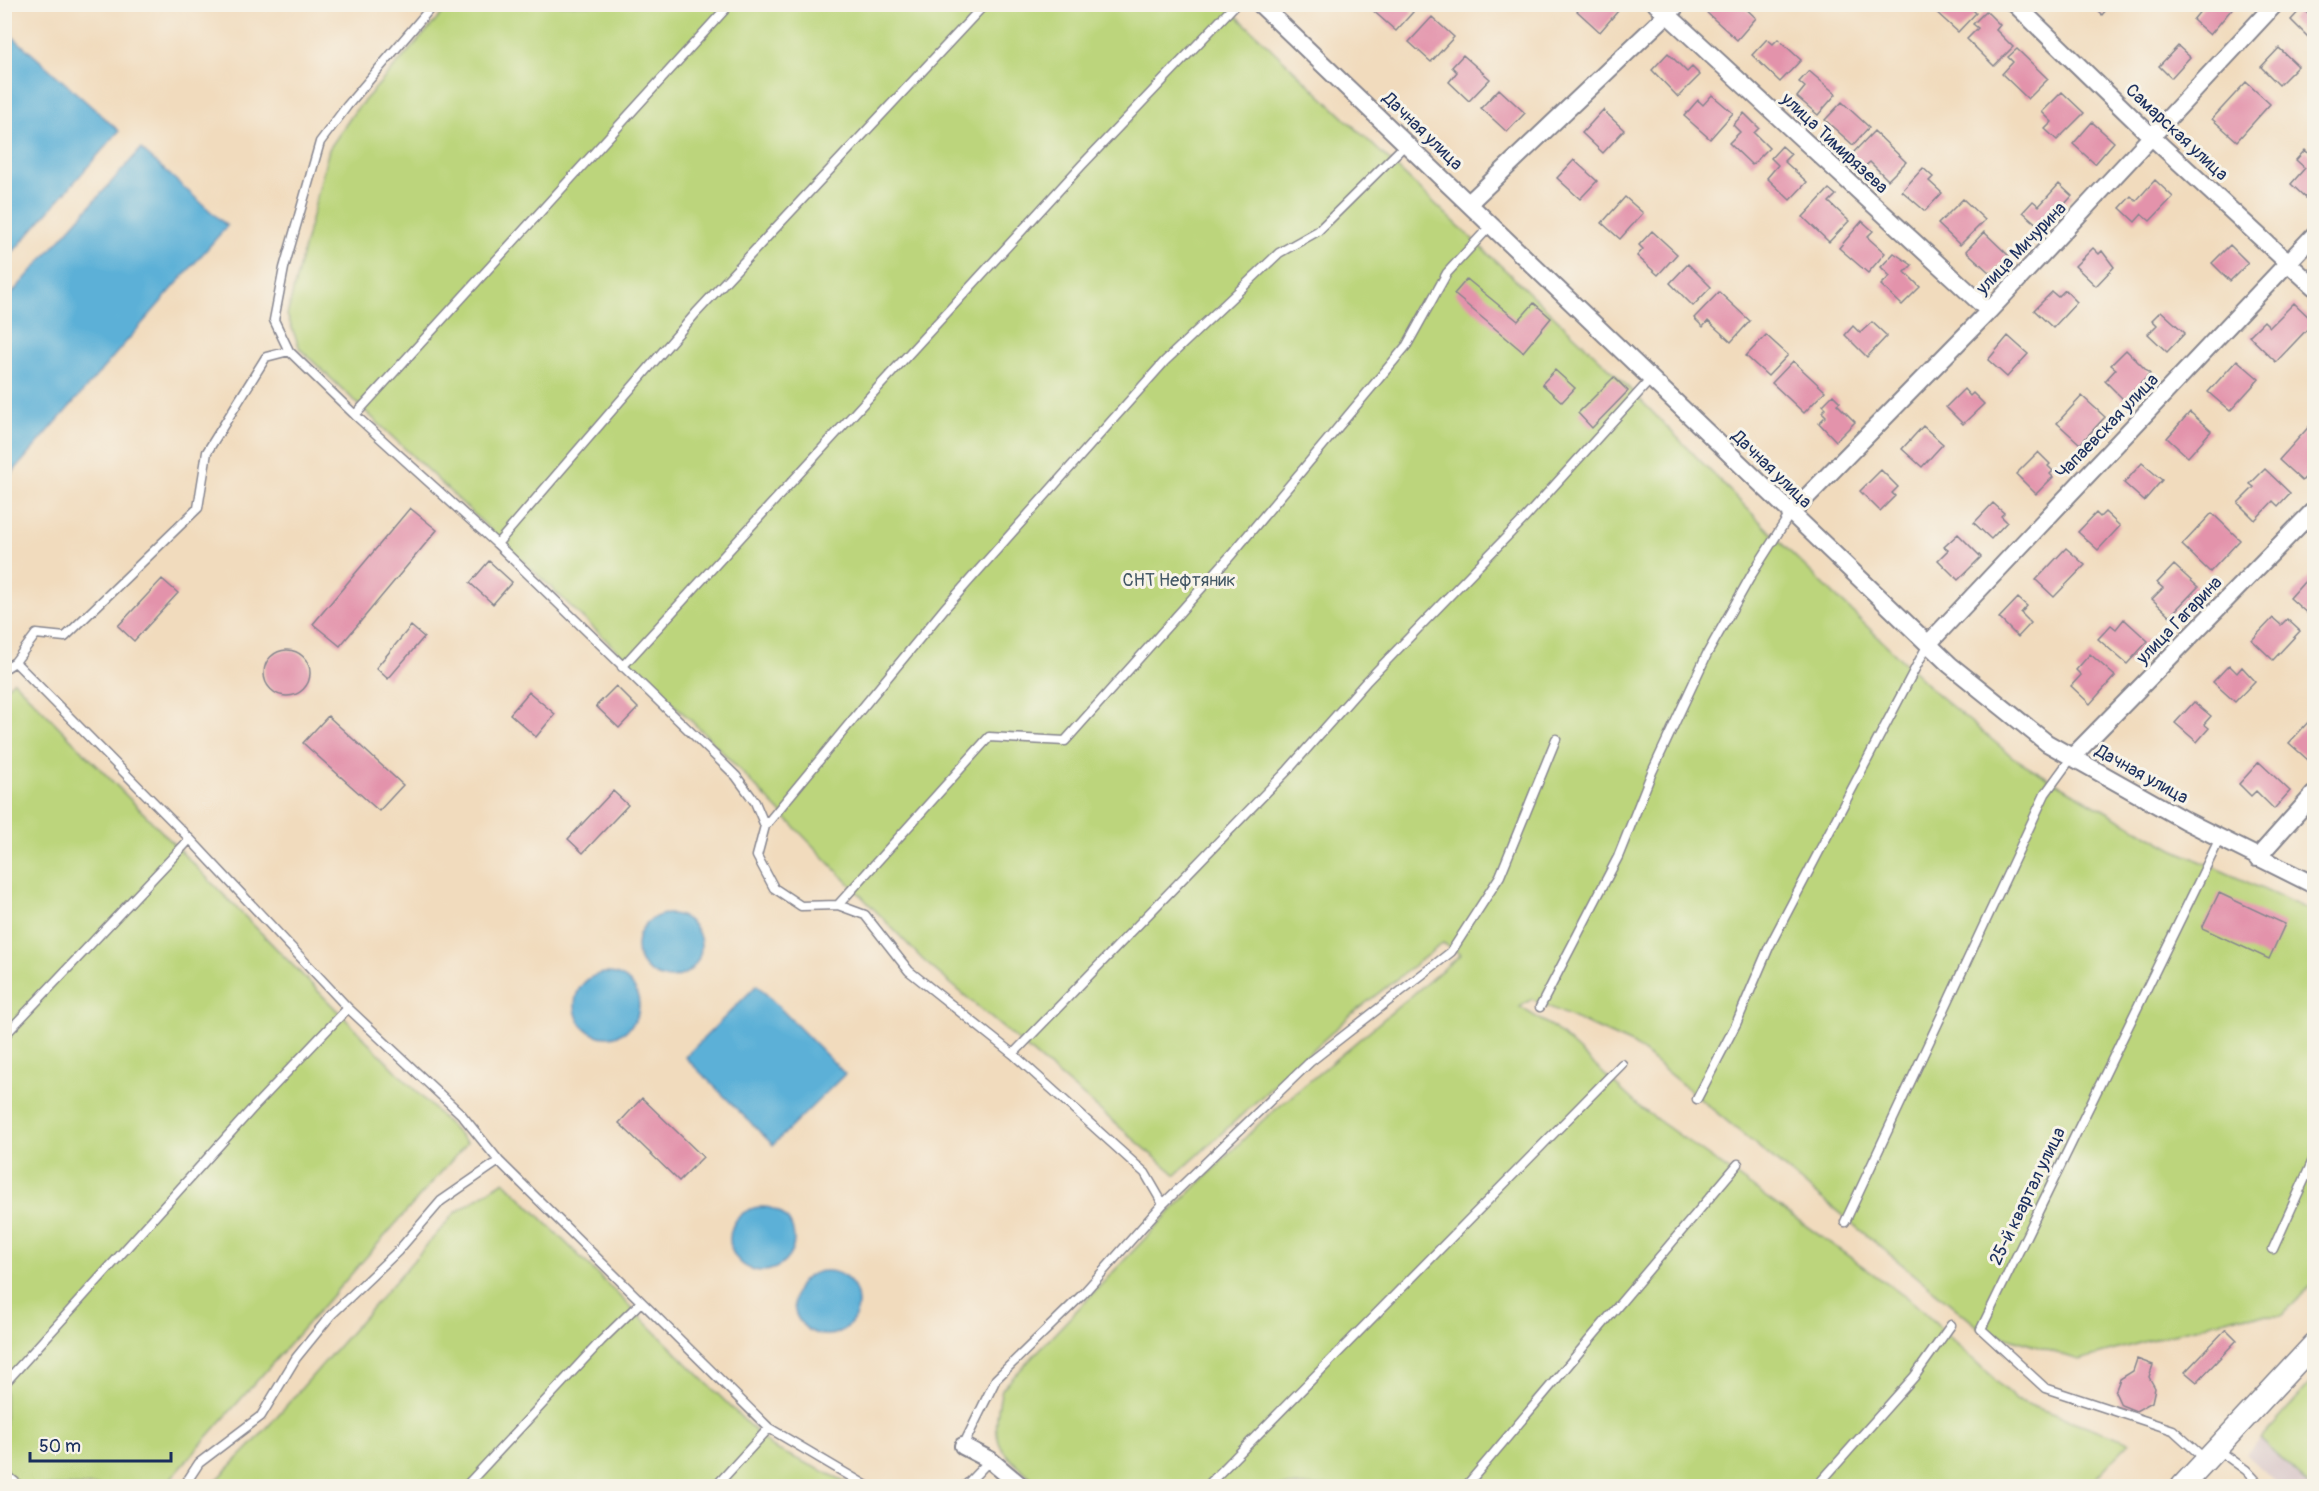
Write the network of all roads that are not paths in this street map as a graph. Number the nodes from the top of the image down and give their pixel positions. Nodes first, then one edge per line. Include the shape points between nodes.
1 (434, 4) edge
2 (730, 4) edge
3 (985, 4) edge
4 (1236, 4) edge
5 (1260, 4) edge
6 (2275, 4) edge
7 (2018, 6) edge
8 (1667, 8) edge
9 (2153, 138) junction
10 (1407, 143) junction
11 (1470, 202) junction
12 (1492, 224) junction
13 (2314, 235) edge
14 (2289, 262) junction
15 (2314, 287) edge
16 (1989, 311) junction
17 (289, 351) junction
18 (1651, 379) junction
19 (355, 415) junction
20 (2314, 510) edge
21 (1790, 514) junction
22 (497, 544) junction
23 (1928, 644) junction
24 (15, 662) junction
25 (622, 667) junction
26 (4, 669) edge
27 (1556, 739) dead end
28 (2072, 757) junction
29 (2314, 794) edge
30 (765, 826) junction
31 (2220, 838) junction
32 (190, 839) junction
33 (2256, 858) junction
34 (2314, 885) edge
35 (838, 905) junction
36 (1540, 1007) dead end
37 (348, 1008) junction
38 (4, 1035) edge
39 (1013, 1054) junction
40 (1622, 1064) dead end
41 (1697, 1100) dead end
42 (2314, 1158) edge
43 (499, 1161) junction
44 (1738, 1164) dead end
45 (1163, 1204) junction
46 (1845, 1222) dead end
47 (2273, 1249) dead end
48 (641, 1302) junction
49 (1952, 1326) dead end
50 (2314, 1344) edge
51 (4, 1384) edge
52 (770, 1428) junction
53 (963, 1446) joint
54 (2212, 1455) junction
55 (990, 1460) junction
56 (4, 1473) edge
57 (20, 1486) edge
58 (183, 1486) edge
59 (466, 1486) edge
60 (716, 1486) edge
61 (867, 1486) edge
62 (965, 1486) edge
63 (1021, 1486) edge
64 (1207, 1486) edge
65 (1466, 1486) edge
66 (1817, 1486) edge
67 (2182, 1486) edge
68 (2261, 1486) edge

1 - 17 lane via 320,142 284,268 274,320
2 - 19 lane
3 - 22 lane via 696,313
4 - 25 lane via 1082,165
5 - 10 street, Дачная улица
6 - 9 street, улица Мичурина
7 - 9 street, Самарская улица
8 - 11 street
8 - 16 street, улица Тимирязева
9 - 14 street, Самарская улица
9 - 16 street, улица Мичурина
10 - 11 street, Дачная улица
10 - 30 lane via 1318,231 1279,254 1164,361 944,609
11 - 12 street, Дачная улица
12 - 18 street, Дачная улица
12 - 35 lane via 1447,273 1407,345 1232,554 1065,741 989,737
13 - 14 street, Чапаевская улица
14 - 15 street, Самарская улица
14 - 23 street, Чапаевская улица
16 - 21 street, улица Мичурина
17 - 19 lane
17 - 24 lane via 266,357 207,452 198,508 65,637 36,634
18 - 21 street, Дачная улица
18 - 39 lane via 1288,770
19 - 22 lane
20 - 28 street, улица Гагарина
21 - 23 street, Дачная улица
21 - 36 lane via 1707,654 1618,857
22 - 25 lane
23 - 28 street, Дачная улица via 1994,702
23 - 41 lane via 1769,947
24 - 26 lane
24 - 32 lane
25 - 30 lane via 736,776 755,802
27 - 45 lane via 1500,876 1451,952 1310,1062
28 - 31 street, Дачная улица
28 - 46 lane via 2045,794
29 - 33 street
30 - 35 lane via 757,856 774,888 801,906
31 - 33 street, Дачная улица
31 - 54 lane, 25-й квартал улица via 1980,1329 2045,1388 2173,1430
32 - 37 lane
32 - 38 lane
33 - 34 street, Дачная улица
35 - 39 lane via 865,915 909,971
37 - 43 lane via 461,1114
37 - 51 lane
39 - 45 lane via 1145,1173
40 - 64 lane
42 - 47 lane
43 - 48 lane
43 - 58 lane via 441,1201 398,1251 332,1315 296,1358 261,1416 199,1463
44 - 65 lane
45 - 53 lane via 1082,1295 996,1379
48 - 52 lane
48 - 59 lane
49 - 66 lane via 1914,1377
50 - 54 street
52 - 60 lane
52 - 61 lane
53 - 55 street
54 - 67 street
54 - 68 lane via 2246,1470
55 - 62 lane
55 - 63 street
56 - 57 lane

